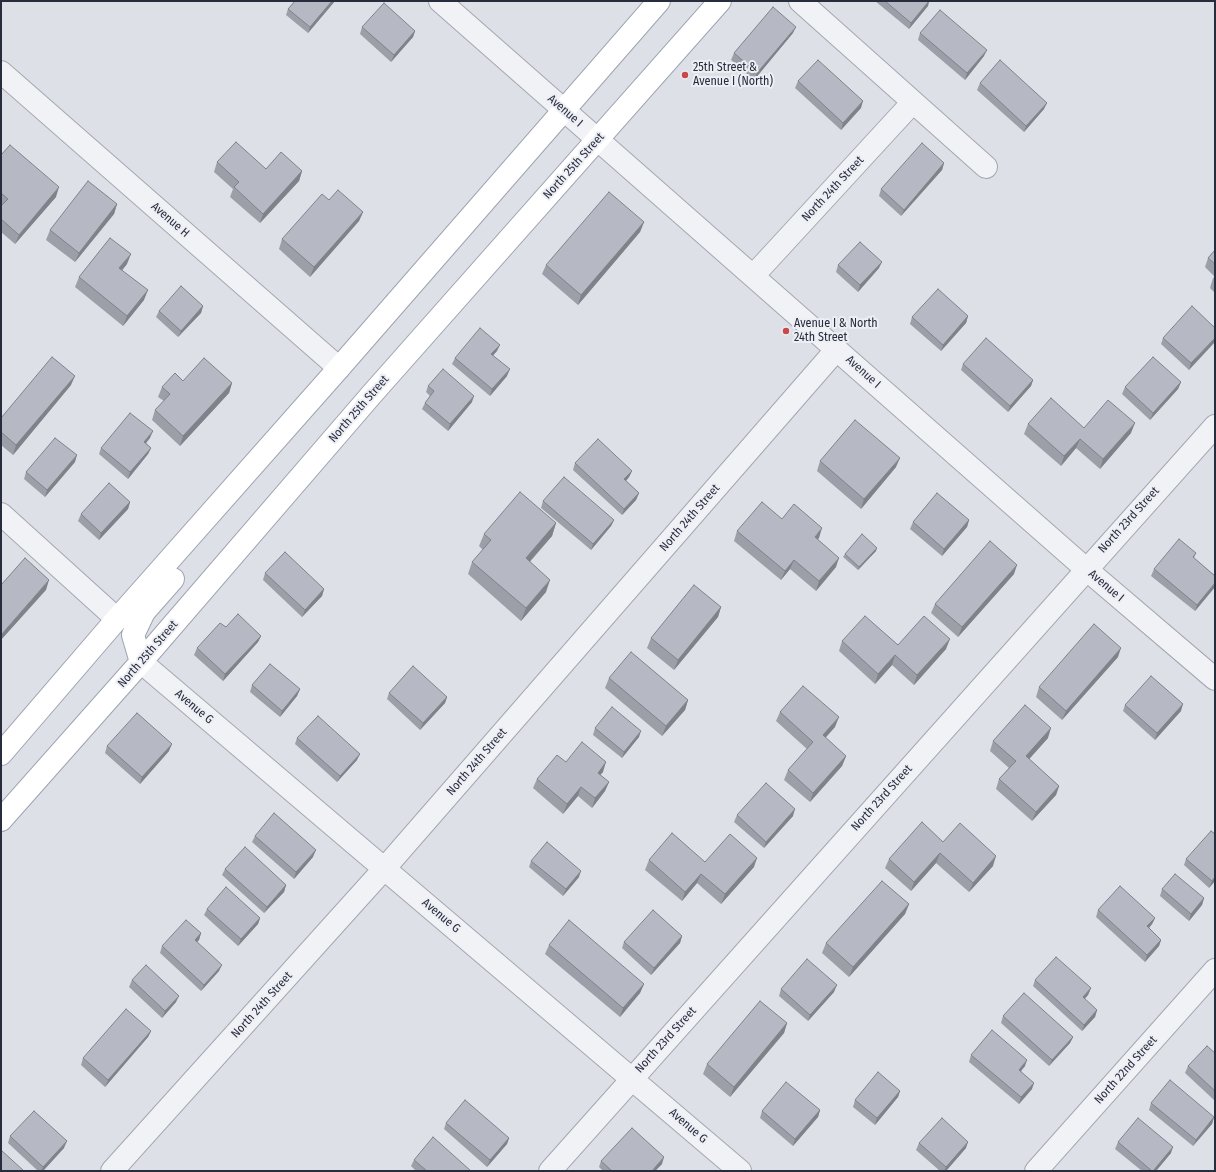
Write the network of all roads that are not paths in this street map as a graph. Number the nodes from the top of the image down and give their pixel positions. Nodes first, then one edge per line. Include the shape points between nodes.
1 (440, 1) edge
2 (658, 1) edge
3 (720, 1) edge
4 (800, 1) edge
5 (1, 72) edge
6 (913, 102) junction
7 (564, 110) junction
8 (598, 139) junction
9 (986, 167) dead end
10 (753, 276) junction
11 (837, 349) junction
12 (339, 368) junction
13 (293, 420) junction
14 (1215, 426) edge
15 (1, 514) edge
16 (1086, 569) junction
17 (117, 619) junction
18 (141, 662) junction
19 (1215, 679) edge
20 (1, 754) edge
21 (1, 820) edge
22 (384, 869) junction
23 (1215, 970) edge
24 (632, 1078) junction
25 (112, 1171) edge
26 (550, 1171) edge
27 (740, 1171) edge
28 (1036, 1171) edge

1 - 7 street, Avenue I
2 - 7 main road
3 - 8 main road, North 25th Street
4 - 6 street
5 - 12 street, Avenue H
6 - 9 street
6 - 10 street, North 24th Street
7 - 8 street, Avenue I
7 - 12 main road
8 - 10 street, Avenue I
8 - 18 main road, North 25th Street via 367,400
10 - 11 street, Avenue I
11 - 16 street, Avenue I
11 - 22 street, North 24th Street
12 - 13 main road
13 - 17 main road
13 - 18 main road via 283,450 144,612 133,635
14 - 16 street, North 23rd Street
15 - 17 street
16 - 19 street, Avenue I
16 - 24 street, North 23rd Street
17 - 20 main road
18 - 21 main road, North 25th Street
18 - 22 street, Avenue G
22 - 24 street, Avenue G
22 - 25 street, North 24th Street
23 - 28 street, North 22nd Street
24 - 26 street, North 23rd Street
24 - 27 street, Avenue G

